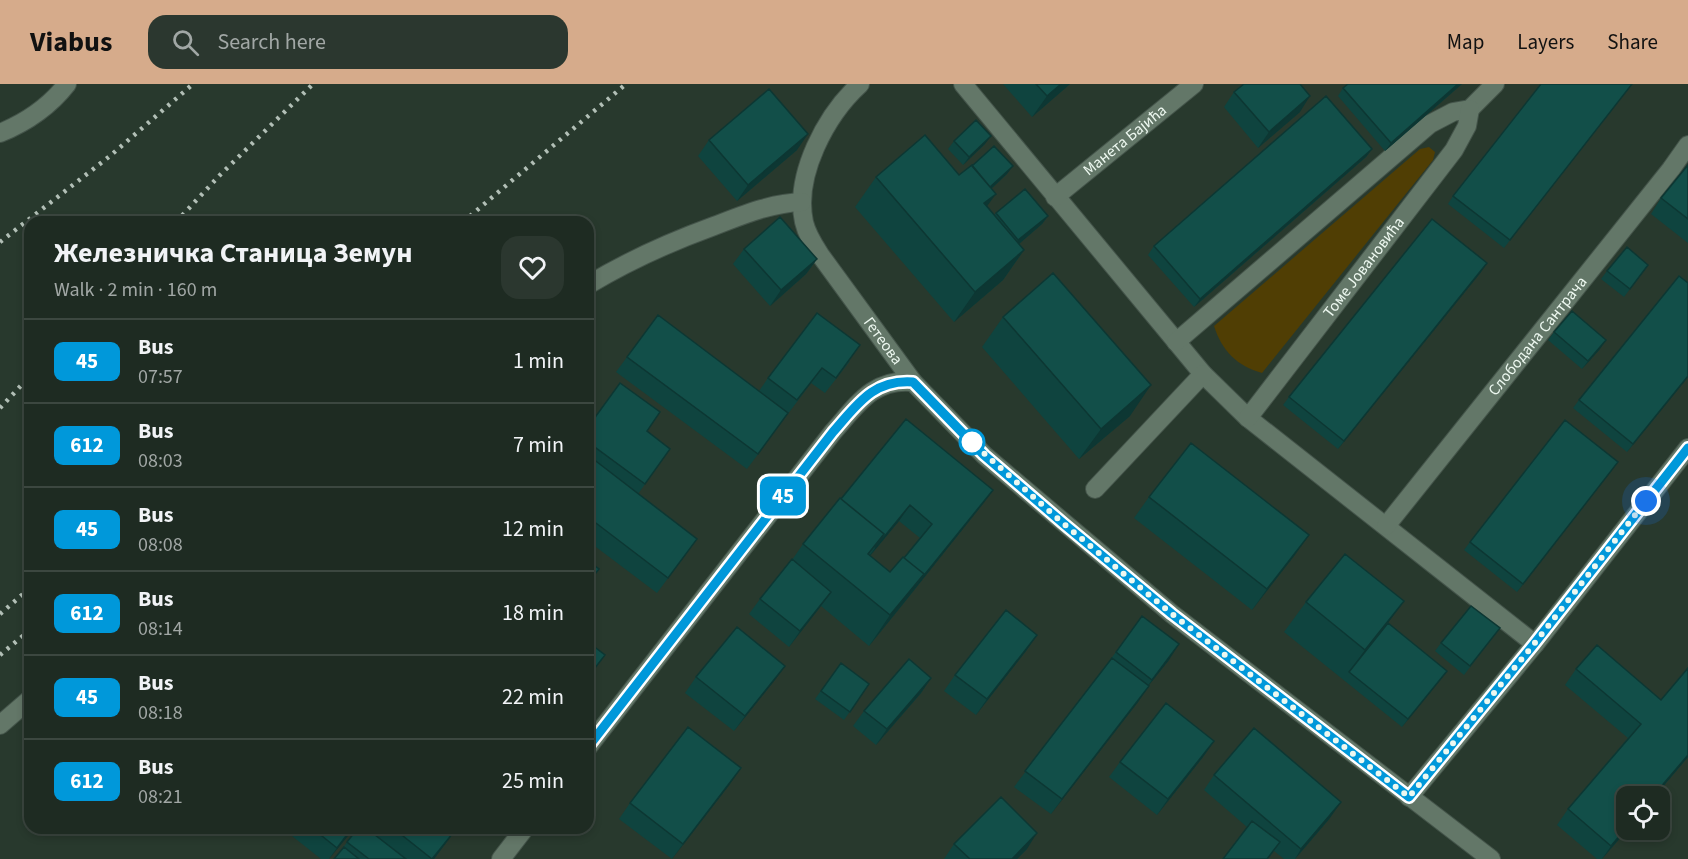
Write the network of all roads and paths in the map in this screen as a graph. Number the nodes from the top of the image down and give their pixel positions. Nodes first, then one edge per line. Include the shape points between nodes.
1 (67, 84) edge
2 (860, 84) edge
3 (963, 84) edge
4 (1194, 84) edge
5 (1495, 84) edge
6 (1470, 109) junction
7 (0, 133) edge
8 (1688, 145) edge
9 (1055, 197) junction
10 (802, 202) junction
11 (594, 281) edge
12 (1176, 342) junction
13 (1203, 374) junction
14 (913, 382) junction
15 (1248, 418) junction
16 (1688, 448) edge
17 (1095, 489) dead end
18 (1386, 526) junction
19 (1534, 644) junction
20 (24, 704) edge
21 (0, 725) edge
22 (594, 739) edge
23 (1409, 797) junction
24 (520, 834) edge
25 (501, 859) edge
26 (1491, 859) edge

1 - 7 street via 43,109
2 - 10 street, Гетеова via 824,128 805,177
3 - 9 street
4 - 9 street, Манета Бајића
5 - 6 street, Томе Јовановића
6 - 12 street, Томе Јовановића via 1453,112 1430,124
6 - 15 street, Томе Јовановића via 1467,126 1454,150
8 - 18 street, Слободана Сантрача
9 - 12 street
10 - 11 street via 781,203 685,237
10 - 14 street, Гетеова via 808,235
12 - 13 street
13 - 15 street
13 - 17 street
14 - 22 street via 891,382 865,396
14 - 23 street, Гетеова via 984,455 1064,524 1172,614
15 - 18 street
16 - 19 street
18 - 19 street
19 - 23 street
20 - 21 street
23 - 26 street, Гетеова
24 - 25 street

